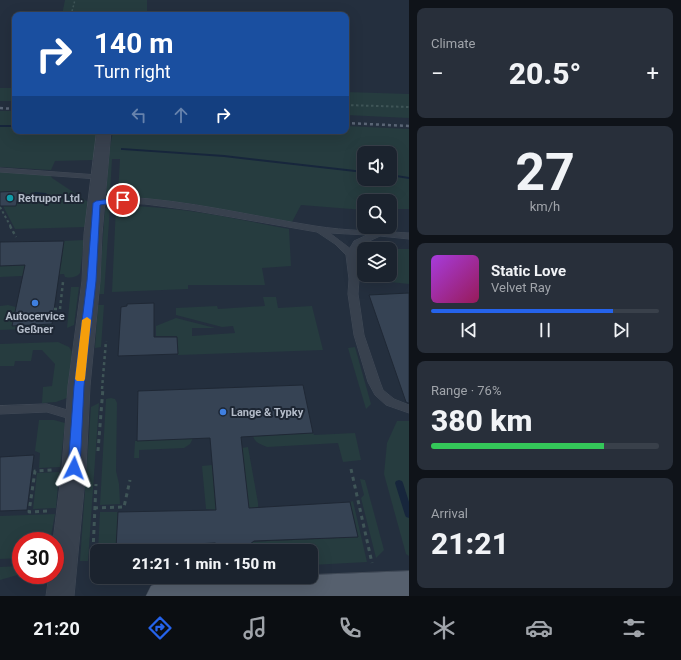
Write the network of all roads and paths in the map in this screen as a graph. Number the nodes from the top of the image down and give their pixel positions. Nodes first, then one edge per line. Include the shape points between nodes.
1 (75, 0) edge
2 (72, 12) edge
3 (349, 105) edge
4 (409, 107) edge
5 (104, 134) edge
6 (0, 170) edge
7 (98, 177) junction
8 (96, 203) junction
9 (0, 207) edge
10 (317, 229) junction
11 (357, 232) edge
12 (380, 234) joint
13 (16, 236) dead end
14 (409, 236) edge
15 (351, 254) junction
16 (63, 282) dead end
17 (54, 309) dead end
18 (409, 409) edge
19 (0, 410) edge
20 (77, 417) junction
21 (74, 468) junction
22 (351, 469) dead end
23 (130, 480) dead end
24 (94, 508) dead end
25 (69, 510) junction
26 (374, 567) dead end
27 (409, 585) edge
28 (60, 596) edge
29 (162, 596) edge

1 - 2 path
3 - 4 path
5 - 7 street
6 - 7 lane
7 - 8 street
8 - 10 lane via 145,200
8 - 20 street
9 - 13 path
10 - 11 lane
10 - 15 lane
12 - 14 lane
12 - 15 lane via 357,243
15 - 18 lane via 359,335 374,382 379,392 390,402
16 - 17 path via 60,309
19 - 20 lane via 46,408
20 - 21 street
21 - 25 street
21 - 25 path via 35,471 29,512
22 - 26 path
23 - 24 path via 124,507
25 - 28 street
27 - 29 main road

